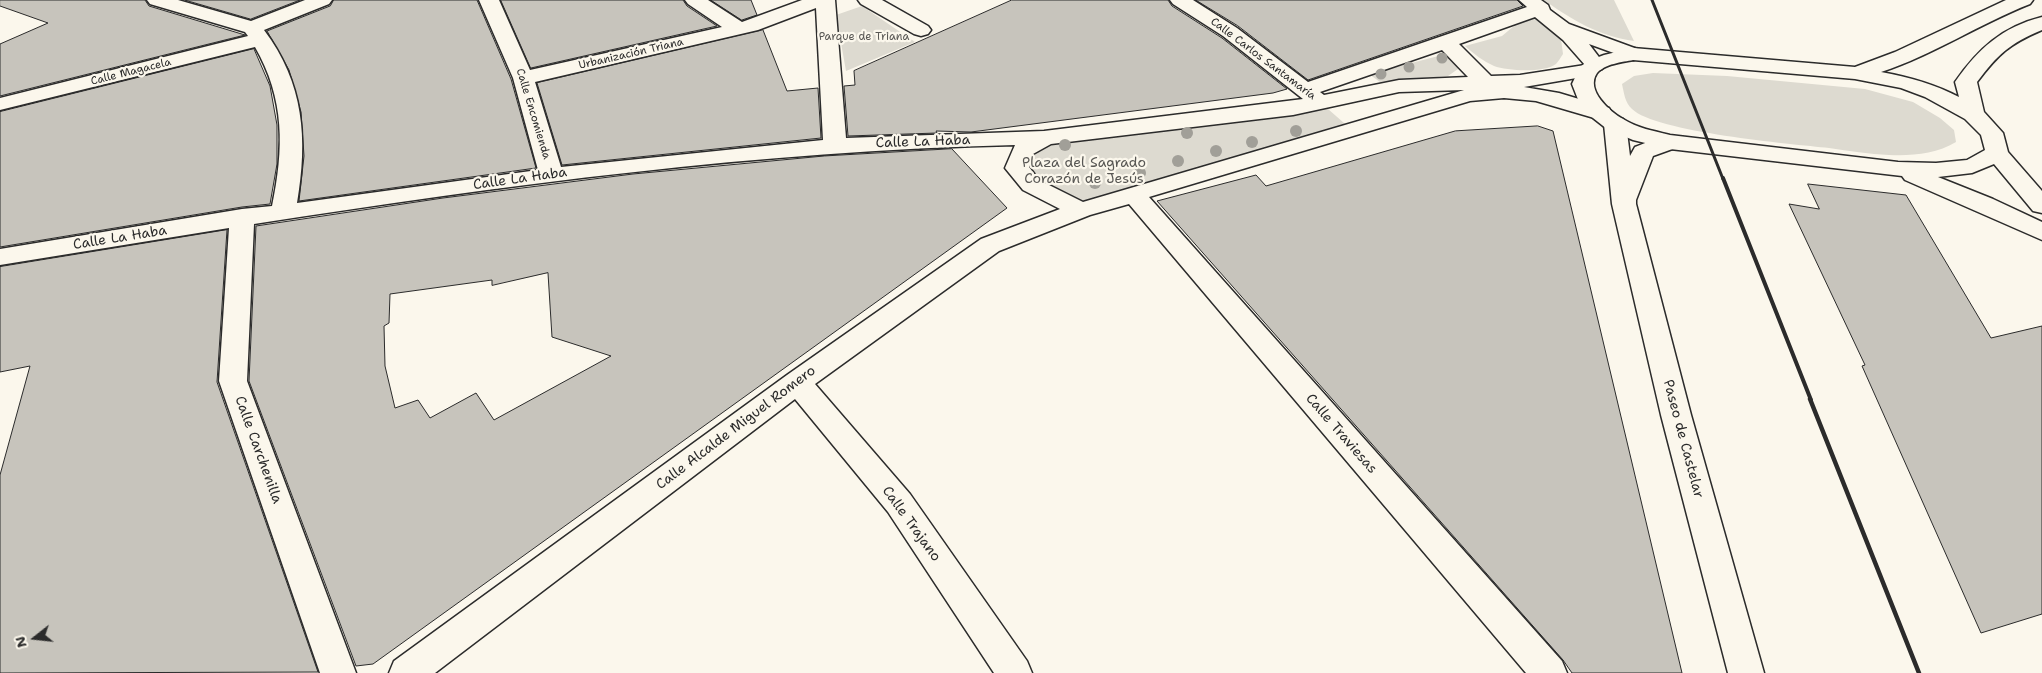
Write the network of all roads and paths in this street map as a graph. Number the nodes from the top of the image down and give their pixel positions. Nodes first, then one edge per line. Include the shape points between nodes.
1 (157, 0) edge
2 (322, 0) edge
3 (489, 0) edge
4 (695, 0) edge
5 (868, 0) edge
6 (1180, 0) edge
7 (2023, 0) edge
8 (815, 1) edge
9 (1535, 5) edge
10 (2042, 22) edge
11 (1561, 27) junction
12 (739, 29) junction
13 (921, 30) dead end
14 (257, 33) junction
15 (1446, 42) junction
16 (1633, 54) junction
17 (1591, 68) junction
18 (1855, 73) junction
19 (523, 78) junction
20 (1486, 83) junction
21 (1312, 96) junction
22 (0, 104) edge
23 (1972, 114) junction
24 (1608, 119) junction
25 (1352, 130) junction
26 (1045, 138) junction
27 (1670, 142) junction
28 (835, 146) junction
29 (1997, 153) junction
30 (1898, 169) junction
31 (551, 174) junction
32 (1134, 194) junction
33 (1624, 204) junction
34 (2042, 206) edge
35 (1081, 210) junction
36 (283, 211) junction
37 (242, 217) junction
38 (2042, 232) edge
39 (0, 257) edge
40 (797, 382) junction
41 (338, 673) edge
42 (407, 673) edge
43 (1014, 673) edge
44 (1549, 673) edge
45 (1746, 673) edge

1 - 14 street
2 - 14 street, Calle Magacela
3 - 19 street, Calle Encomienda
4 - 12 street
5 - 13 street
6 - 21 street, Calle Carlos Santamaría via 1230,32
7 - 18 street via 1992,12 1889,64
8 - 12 street, Urbanización Triana
8 - 28 street, Urbanización Triana
9 - 11 street
9 - 15 street
10 - 23 street via 2011,36 1988,53 1966,82
11 - 16 street
11 - 17 street via 1584,49
12 - 19 street, Urbanización Triana
14 - 22 street, Calle Magacela
14 - 36 street via 281,82 292,124 290,179
15 - 20 street
15 - 21 street
16 - 17 street
16 - 18 street
17 - 20 street via 1520,81
17 - 24 street via 1583,84 1590,102
18 - 23 street via 1924,89
19 - 31 street, Calle Encomienda
20 - 21 street via 1399,86
21 - 25 street
21 - 26 street via 1293,108
23 - 29 street via 1992,133
24 - 25 street via 1560,99 1492,91
24 - 27 street via 1641,135
24 - 33 street, Paseo de Castelar
25 - 32 street
26 - 28 street, Calle La Haba
26 - 35 street via 1022,150 1017,168 1031,184
27 - 30 street
27 - 33 street via 1643,152
28 - 31 street, Calle La Haba
29 - 30 street via 1972,166 1936,170
29 - 34 street
30 - 38 street
31 - 36 street, Calle La Haba
32 - 35 street
32 - 44 street, Calle Traviesas
33 - 45 street, Paseo de Castelar via 1676,415
35 - 40 street, Calle Alcalde Miguel Romero via 990,245
36 - 37 street, Calle La Haba
37 - 39 street, Calle La Haba
37 - 41 street, Calle Carchenilla via 234,381
40 - 42 street, Calle Alcalde Miguel Romero
40 - 43 street, Calle Trajano via 899,503

